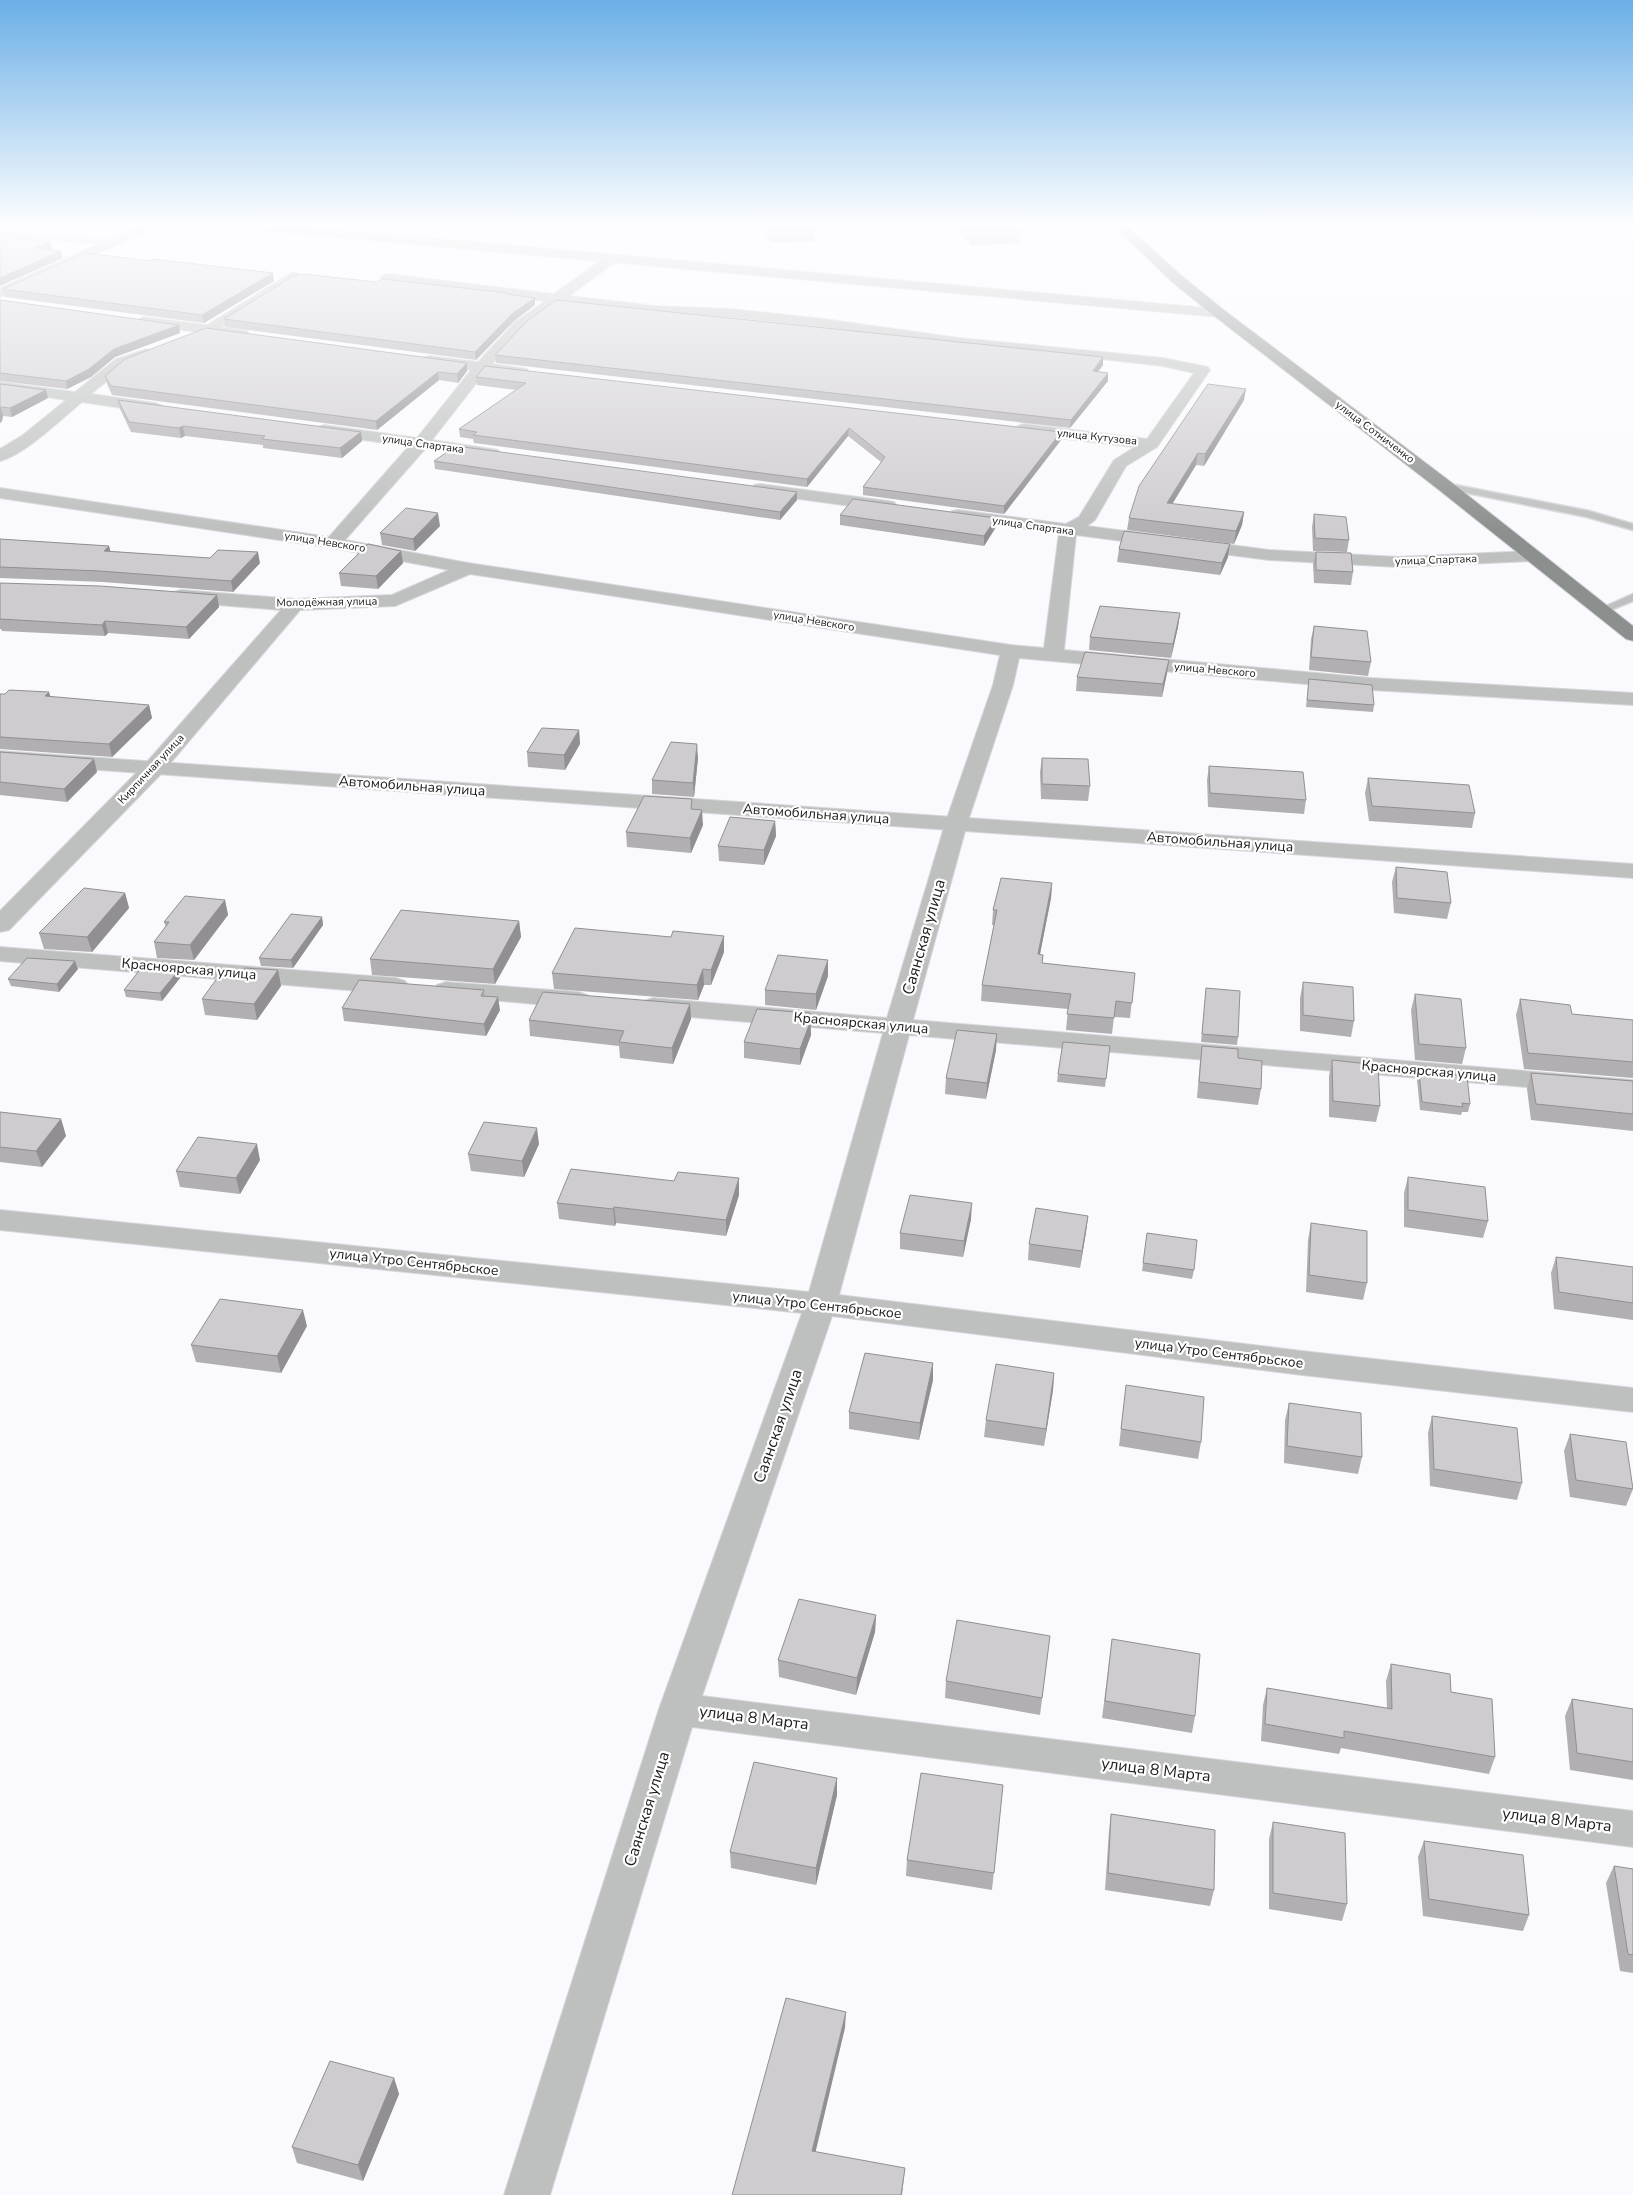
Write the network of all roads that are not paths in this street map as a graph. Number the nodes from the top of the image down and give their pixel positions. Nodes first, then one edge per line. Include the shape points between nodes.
1 (197, 328) edge
2 (517, 328) edge
3 (863, 328) edge
4 (1239, 328) edge
5 (208, 330) junction
6 (256, 336) edge
7 (182, 339) edge
8 (164, 346) edge
9 (412, 358) edge
10 (481, 367) junction
11 (540, 374) edge
12 (0, 386) edge
13 (76, 398) junction
14 (175, 410) edge
15 (1014, 428) edge
16 (313, 429) edge
17 (421, 443) junction
18 (1152, 444) junction
19 (510, 455) edge
20 (0, 456) edge
21 (1445, 486) junction
22 (745, 487) edge
23 (0, 493) edge
24 (901, 508) edge
25 (940, 513) edge
26 (1633, 527) edge
27 (1068, 530) junction
28 (333, 543) junction
29 (1533, 556) junction
30 (468, 568) junction
31 (160, 594) edge
32 (1633, 596) edge
33 (294, 605) junction
34 (1602, 610) junction
35 (1633, 635) edge
36 (1012, 651) junction
37 (1053, 656) junction
38 (1633, 699) edge
39 (0, 757) edge
40 (154, 768) junction
41 (956, 824) junction
42 (1633, 871) edge
43 (0, 925) edge
44 (0, 954) edge
45 (602, 1002) edge
46 (632, 1004) edge
47 (898, 1026) junction
48 (1633, 1088) edge
49 (0, 1220) edge
50 (821, 1304) junction
51 (1633, 1400) edge
52 (678, 1709) junction
53 (1633, 1829) edge
54 (527, 2195) edge

1 - 5 street
2 - 10 street
3 - 18 street via 959,342 1163,362 1203,370
4 - 21 main road, улица Сотниченко
5 - 6 street
5 - 7 street
8 - 13 street via 121,362
9 - 10 street
10 - 11 street
10 - 17 street
12 - 13 street
13 - 14 street
13 - 20 street via 29,438
15 - 18 street, улица Кутузова
16 - 17 street, улица Спартака
17 - 19 street, улица Спартака
17 - 28 street
18 - 27 street via 1120,463 1086,520
21 - 26 lane via 1589,514
21 - 29 main road, улица Сотниченко
22 - 24 street
23 - 28 street, улица Невского
25 - 27 street, улица Спартака
27 - 29 street, улица Спартака via 1318,558 1398,562
27 - 37 street
28 - 30 street, улица Невского
29 - 34 main road, улица Сотниченко
30 - 33 street, Молодёжная улица via 396,600
30 - 36 street, улица Невского
31 - 33 street, Молодёжная улица
32 - 34 lane
33 - 40 street, Кирпичная улица
34 - 35 main road, улица Сотниченко
36 - 37 street, улица Невского
36 - 41 street, Саянская улица
37 - 38 street, улица Невского via 1371,684
39 - 40 street, Автомобильная улица
40 - 41 street, Автомобильная улица
40 - 43 street, Кирпичная улица
41 - 42 street, Автомобильная улица
41 - 47 street, Саянская улица
44 - 45 street, Красноярская улица
46 - 47 street, Красноярская улица
47 - 48 street, Красноярская улица
47 - 50 street, Саянская улица
49 - 50 street, улица Утро Сентябрьское
50 - 51 street, улица Утро Сентябрьское
50 - 52 street, Саянская улица
52 - 53 street, улица 8 Марта
52 - 54 street, Саянская улица

